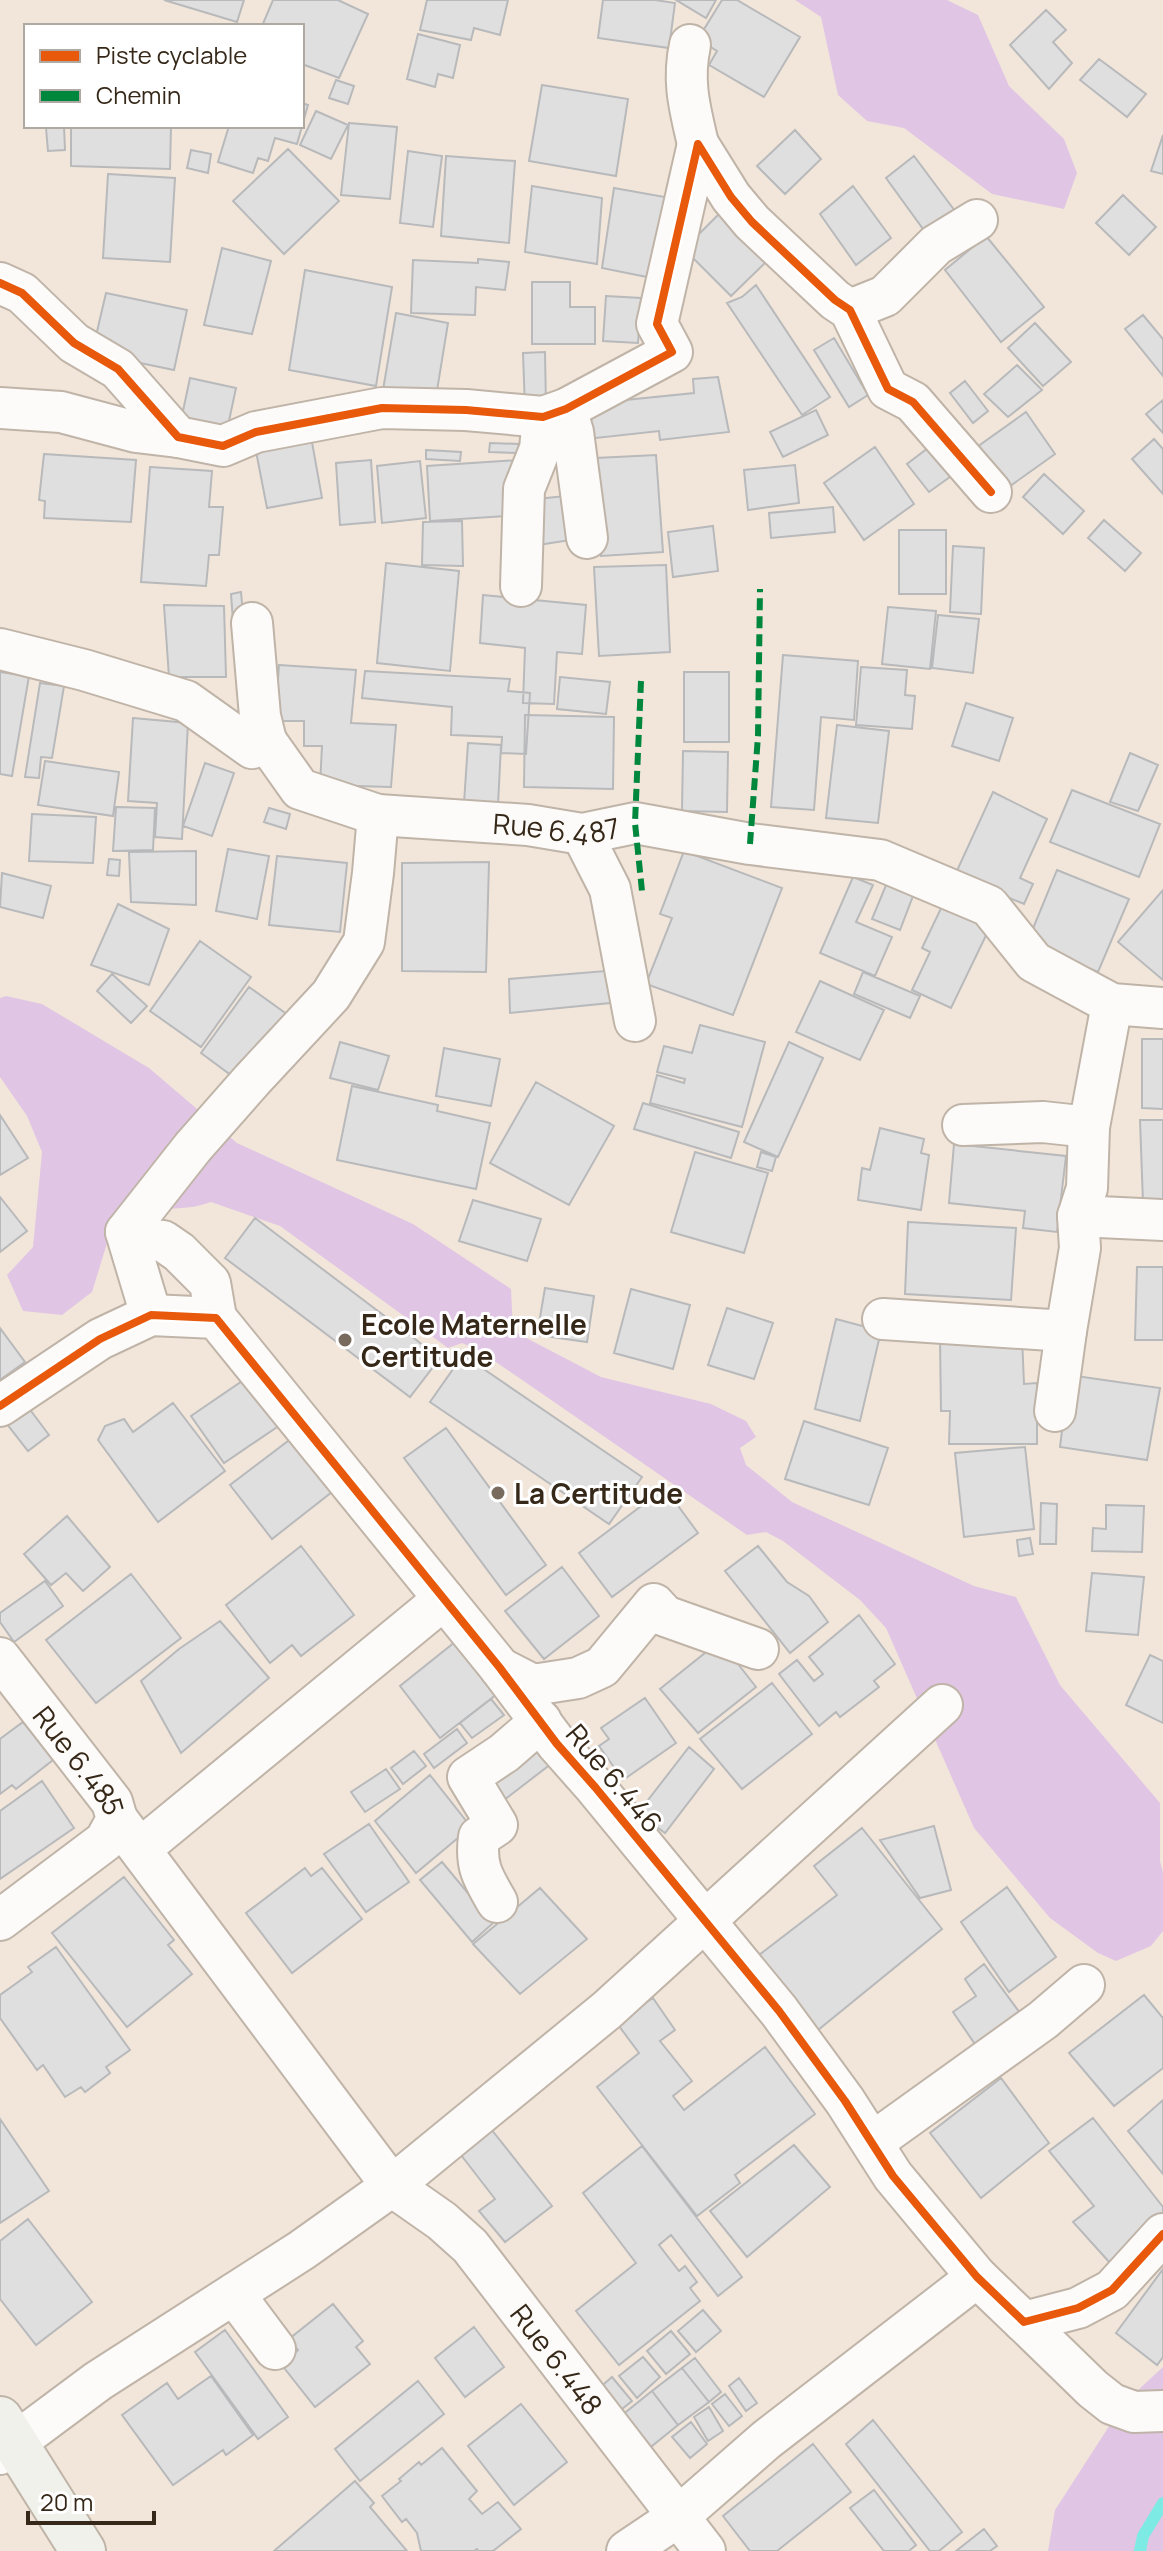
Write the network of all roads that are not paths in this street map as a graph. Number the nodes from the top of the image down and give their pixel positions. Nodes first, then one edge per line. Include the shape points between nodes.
1 (690, 45) dead end
2 (698, 144) junction
3 (977, 220) dead end
4 (0, 283) edge
5 (850, 310) junction
6 (0, 408) edge
7 (554, 413) junction
8 (178, 437) junction
9 (991, 492) dead end
10 (587, 538) dead end
11 (521, 586) dead end
12 (252, 623) dead end
13 (0, 649) edge
14 (266, 741) junction
15 (378, 815) junction
16 (582, 834) junction
17 (1112, 1004) junction
18 (1163, 1008) edge
19 (635, 1021) dead end
20 (963, 1125) dead end
21 (1089, 1127) junction
22 (1078, 1216) junction
23 (1163, 1220) edge
24 (126, 1232) junction
25 (179, 1252) junction
26 (151, 1315) junction
27 (216, 1318) junction
28 (883, 1319) dead end
29 (1066, 1331) junction
30 (0, 1406) edge
31 (1055, 1411) dead end
32 (444, 1599) junction
33 (758, 1649) dead end
34 (0, 1658) edge
35 (500, 1668) junction
36 (578, 1678) junction
37 (942, 1705) dead end
38 (549, 1733) junction
39 (128, 1834) junction
40 (497, 1902) dead end
41 (0, 1920) edge
42 (704, 1921) junction
43 (1084, 1985) dead end
44 (873, 2142) junction
45 (392, 2186) junction
46 (1163, 2234) edge
47 (977, 2277) junction
48 (234, 2294) junction
49 (1024, 2322) junction
50 (275, 2349) dead end
51 (1163, 2411) edge
52 (5, 2439) edge
53 (679, 2516) junction
54 (83, 2551) edge
55 (627, 2551) edge
56 (705, 2551) edge

1 - 2 street via 687,94
2 - 5 street via 752,222
2 - 7 street via 657,324 672,352
3 - 5 street via 936,245 885,296
4 - 8 street via 22,293 74,343 118,369
5 - 9 street via 888,389 913,402
6 - 8 street via 61,412
7 - 8 street via 382,408 256,432 223,446
7 - 10 street via 573,432
7 - 11 street via 524,489
12 - 14 street
13 - 14 street via 186,701 252,748
14 - 15 street, Rue 6.487 via 281,788
15 - 16 street, Rue 6.487
15 - 24 street via 364,942 348,969
16 - 17 street, Rue 6.487 via 635,823 880,860 989,906 1034,962
16 - 19 street via 610,889
17 - 18 street, Rue 6.487
17 - 21 street
20 - 21 street via 1043,1122
21 - 22 street via 1087,1188
22 - 23 street
22 - 29 street via 1080,1248
24 - 25 street via 163,1241
24 - 26 street
25 - 26 street
25 - 27 street via 210,1283
26 - 27 street
26 - 30 street via 100,1339
27 - 32 street, Rue 6.446
28 - 29 street
29 - 31 street
32 - 35 street, Rue 6.446
32 - 39 street
33 - 36 street via 665,1616 654,1604 602,1667
34 - 39 street, Rue 6.485 via 112,1802
35 - 36 street via 533,1685
35 - 38 street, Rue 6.446
36 - 38 street via 567,1723
37 - 42 street
38 - 40 street via 468,1777 497,1825 479,1837 477,1853 480,1873
38 - 42 street, Rue 6.446
39 - 41 street, Rue 6.485 via 105,1841
39 - 45 street, Rue 6.448
42 - 44 street, Rue 6.446 via 779,2011
42 - 45 street via 607,2010
43 - 44 street
44 - 47 street, Rue 6.446 via 893,2176
45 - 48 street
45 - 53 street, Rue 6.448 via 470,2246
46 - 49 street via 1112,2290 1078,2308
47 - 49 street, Rue 6.446
47 - 53 street via 766,2440
48 - 50 street
48 - 52 street
49 - 51 street, Rue 6.446 via 1112,2404 1134,2412
52 - 54 street
53 - 55 street
53 - 56 street, Rue 6.448

